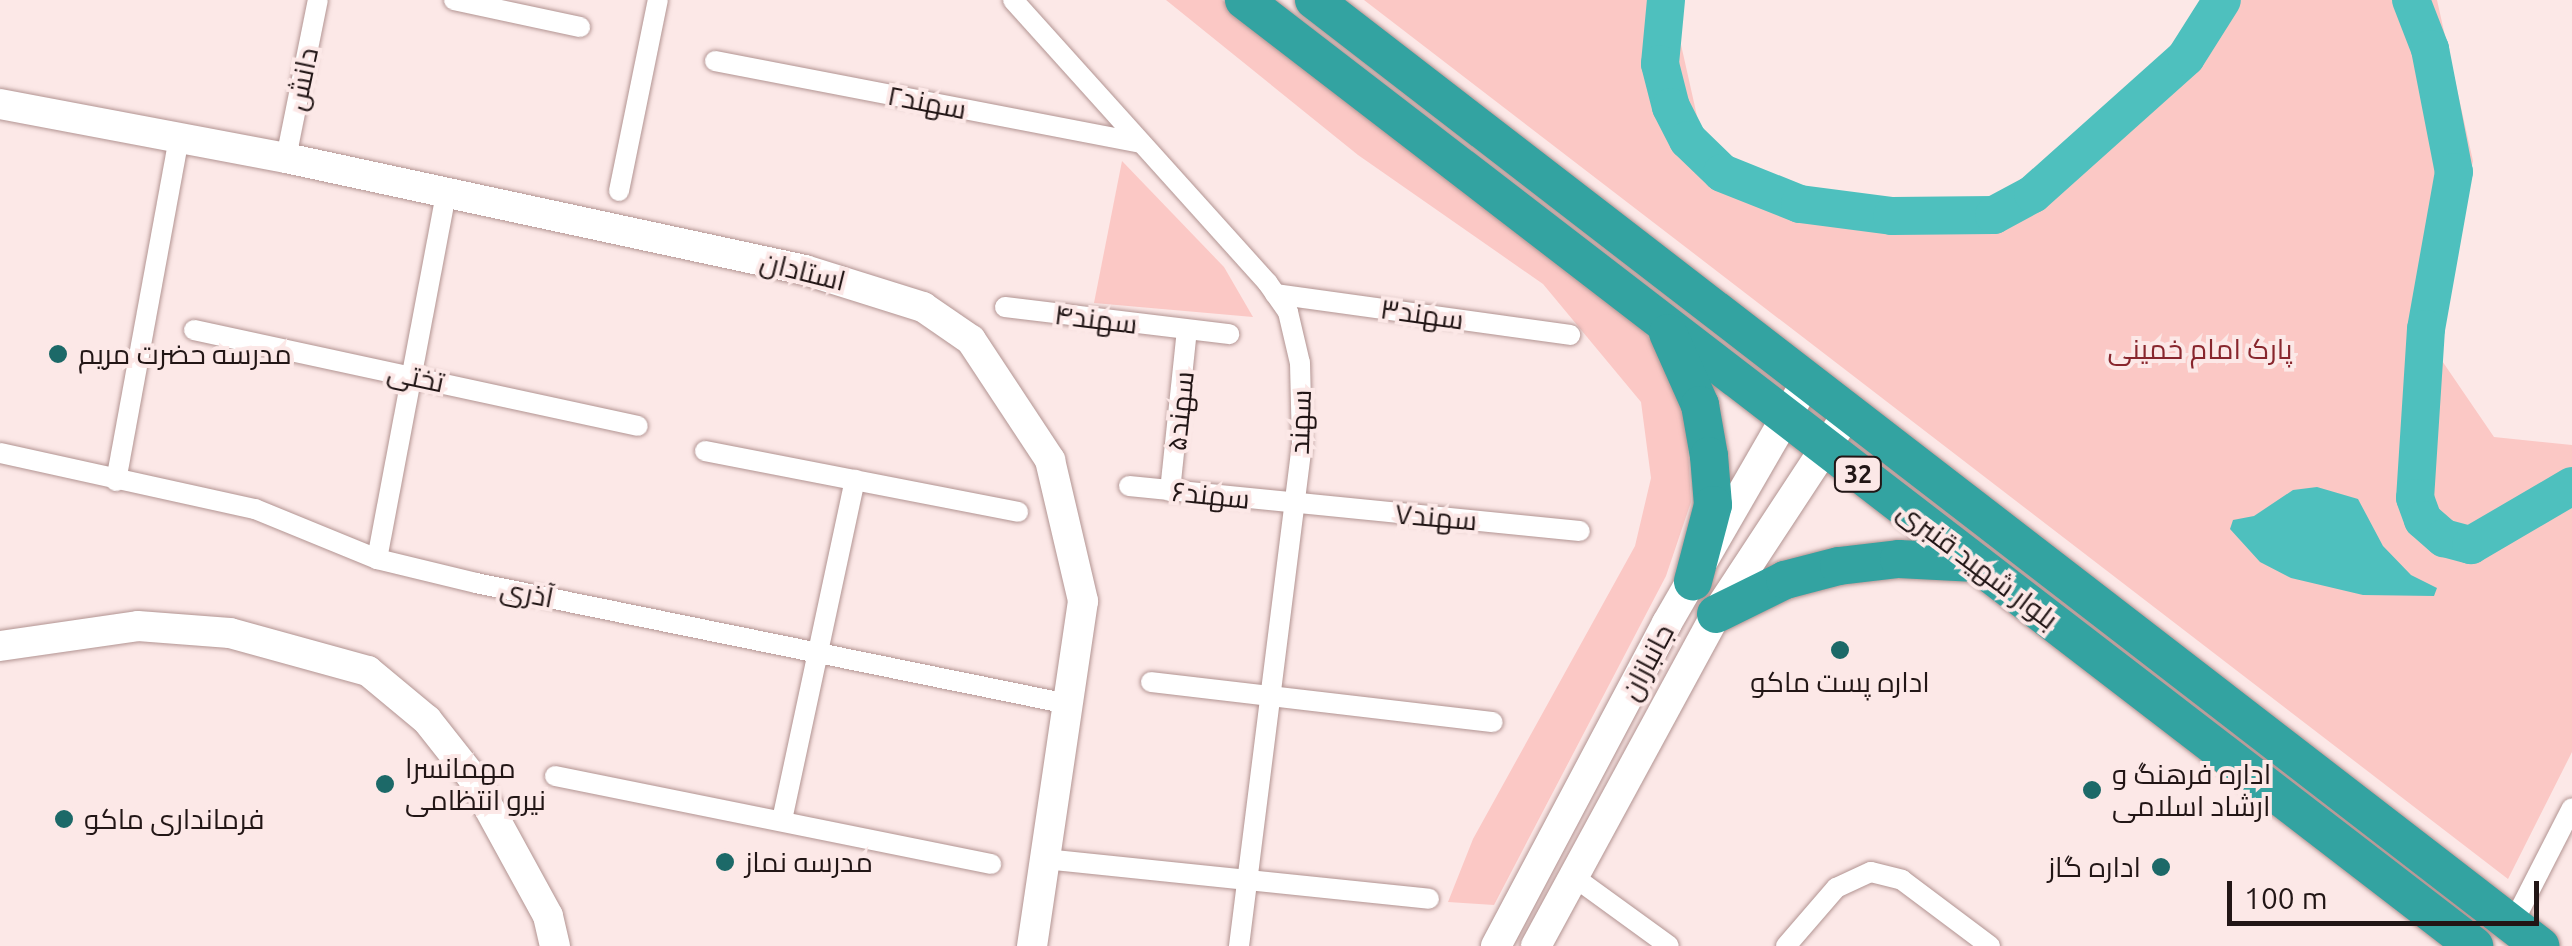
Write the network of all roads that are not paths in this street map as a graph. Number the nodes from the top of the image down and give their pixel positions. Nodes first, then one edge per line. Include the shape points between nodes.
1 (318, 0) edge
2 (454, 0) edge
3 (658, 0) edge
4 (1013, 0) edge
5 (1244, 0) edge
6 (1314, 0) edge
7 (580, 26) dead end
8 (715, 61) dead end
9 (0, 104) edge
10 (179, 139) junction
11 (1140, 143) junction
12 (286, 158) junction
13 (619, 191) dead end
14 (446, 193) junction
15 (1275, 294) junction
16 (1004, 307) dead end
17 (194, 330) dead end
18 (1188, 330) junction
19 (1667, 330) junction
20 (1229, 334) dead end
21 (1570, 334) dead end
22 (412, 376) junction
23 (1806, 382) junction
24 (1848, 413) junction
25 (1783, 418) junction
26 (638, 426) dead end
27 (1824, 448) junction
28 (705, 450) dead end
29 (0, 453) edge
30 (855, 480) junction
31 (116, 481) junction
32 (1129, 486) dead end
33 (1170, 491) junction
34 (1293, 504) junction
35 (1018, 512) dead end
36 (1580, 531) dead end
37 (377, 559) junction
38 (1976, 563) junction
39 (1693, 580) junction
40 (1667, 623) junction
41 (1707, 630) junction
42 (0, 646) edge
43 (814, 650) junction
44 (1151, 682) dead end
45 (1267, 696) junction
46 (1064, 703) junction
47 (1493, 722) dead end
48 (555, 776) dead end
49 (2572, 808) edge
50 (782, 820) junction
51 (1044, 859) junction
52 (990, 864) dead end
53 (1570, 874) junction
54 (1246, 880) junction
55 (1429, 898) dead end
56 (2526, 936) edge
57 (555, 946) edge
58 (1032, 946) edge
59 (1239, 946) edge
60 (1496, 946) edge
61 (1536, 946) edge
62 (1669, 946) edge
63 (1786, 946) edge
64 (1990, 946) edge
65 (2474, 946) edge

1 - 12 street, دانش
2 - 7 street
3 - 13 street
4 - 11 street, سهند
5 - 19 highway, بلوار شهید قنبری / 32
6 - 23 highway, بلوار شهید قنبری / 32
8 - 11 street, سهند۲
9 - 10 main road, استادان
10 - 12 main road, استادان
10 - 31 street
11 - 15 street, سهند
12 - 14 main road, استادان
14 - 22 street
14 - 46 main road, استادان via 880,291 923,307 971,340 1050,460 1083,600
15 - 21 street, سهند۳
15 - 34 street, سهند via 1288,312 1304,388
16 - 18 street, سهند۴
17 - 22 street, تختی
18 - 20 street, سهند۴
18 - 33 street, سهند۵
19 - 25 highway, بلوار شهید قنبری / 32
19 - 39 highway via 1700,404 1710,456 1713,505
22 - 26 street, تختی
22 - 37 street
23 - 24 highway, بلوار شهید قنبری / 32
23 - 25 main road, جانبازان
24 - 27 main road, جانبازان
24 - 56 highway, بلوار شهید قنبری / 32
25 - 27 highway, بلوار شهید قنبری / 32
25 - 39 main road, جانبازان
27 - 38 highway, بلوار شهید قنبری / 32
27 - 41 main road, جانبازان
28 - 30 street
29 - 31 street, آذری
30 - 35 street
30 - 43 street
31 - 37 street, آذری via 256,510
32 - 33 street, سهند۶
33 - 34 street, سهند۶
34 - 36 street, سهند۷
34 - 45 street, سهند
37 - 43 street, آذری
38 - 41 highway via 1899,559 1839,566 1785,580
38 - 65 highway, بلوار شهید قنبری / 32
39 - 40 main road, جانبازان
40 - 41 main road
40 - 60 main road, جانبازان
41 - 53 main road, جانبازان
42 - 57 main road via 138,626 230,632 368,671 427,720 472,777 548,916
43 - 46 street, آذری
43 - 50 street
44 - 45 street
45 - 47 street
45 - 54 street, سهند
46 - 51 main road, استادان
48 - 50 street
49 - 56 street
50 - 52 street
51 - 54 street
51 - 58 main road, استادان
53 - 61 main road, جانبازان
53 - 62 street
54 - 55 street
54 - 59 street, سهند
63 - 64 street via 1836,888 1871,872 1902,880

